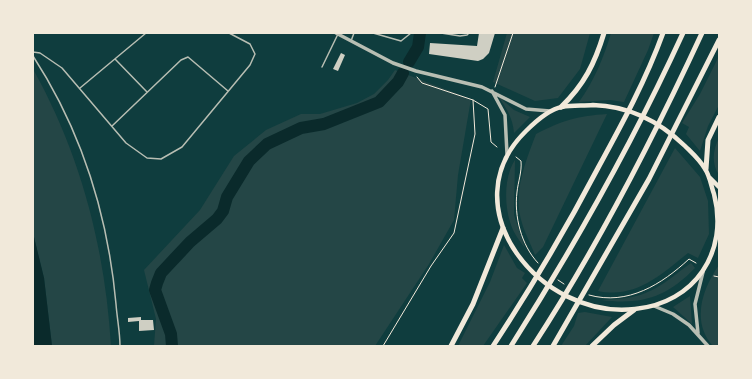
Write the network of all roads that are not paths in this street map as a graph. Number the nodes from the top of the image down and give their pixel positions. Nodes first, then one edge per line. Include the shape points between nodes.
1 (146, 33) edge
2 (229, 33) edge
3 (337, 33) edge
4 (354, 33) edge
5 (374, 33) edge
6 (410, 33) edge
7 (441, 33) edge
8 (470, 33) edge
9 (604, 33) edge
10 (663, 33) edge
11 (683, 33) edge
12 (702, 33) edge
13 (719, 40) edge
14 (351, 41) junction
15 (33, 52) edge
16 (33, 56) edge
17 (115, 59) junction
18 (322, 67) dead end
19 (80, 88) junction
20 (493, 91) junction
21 (147, 92) junction
22 (228, 92) junction
23 (561, 107) junction
24 (553, 111) junction
25 (719, 117) edge
26 (112, 126) junction
27 (507, 154) junction
28 (706, 169) junction
29 (709, 177) junction
30 (719, 186) edge
31 (503, 228) junction
32 (719, 245) edge
33 (714, 250) junction
34 (703, 272) junction
35 (654, 306) junction
36 (634, 310) junction
37 (698, 333) junction
38 (120, 346) edge
39 (452, 346) edge
40 (493, 346) edge
41 (511, 346) edge
42 (533, 346) edge
43 (553, 346) edge
44 (592, 346) edge
45 (708, 346) edge

1 - 17 lane
2 - 22 lane via 250,44 255,54 250,65
3 - 14 street
3 - 18 lane
4 - 14 lane
5 - 6 lane via 401,41
7 - 8 lane via 467,36
9 - 23 highway via 584,81
10 - 40 highway via 623,121 578,206
11 - 41 highway via 653,98 602,193 546,292
12 - 42 highway via 671,101 620,199
13 - 43 highway via 649,179
14 - 20 street via 416,71
15 - 19 lane via 40,53 62,68
16 - 38 lane via 52,85 86,163 103,222 114,277
17 - 19 lane
17 - 21 lane
19 - 26 lane
20 - 24 street via 526,109
20 - 27 street via 505,115
21 - 22 lane via 181,60 188,57
21 - 26 lane
22 - 26 lane via 182,147 161,159 147,158 126,143
23 - 24 highway
23 - 28 highway via 605,105 646,117 663,127
24 - 27 highway via 518,138
25 - 28 highway via 708,140
27 - 31 highway via 500,174 498,191
28 - 29 highway
29 - 30 highway
29 - 33 highway via 718,211
31 - 36 highway via 528,269 550,288 589,305 605,309
31 - 39 highway via 473,304
32 - 33 highway
33 - 34 highway
34 - 35 highway via 680,294
34 - 37 street via 695,304
35 - 36 highway
35 - 37 street via 673,314
36 - 44 highway
37 - 45 street

